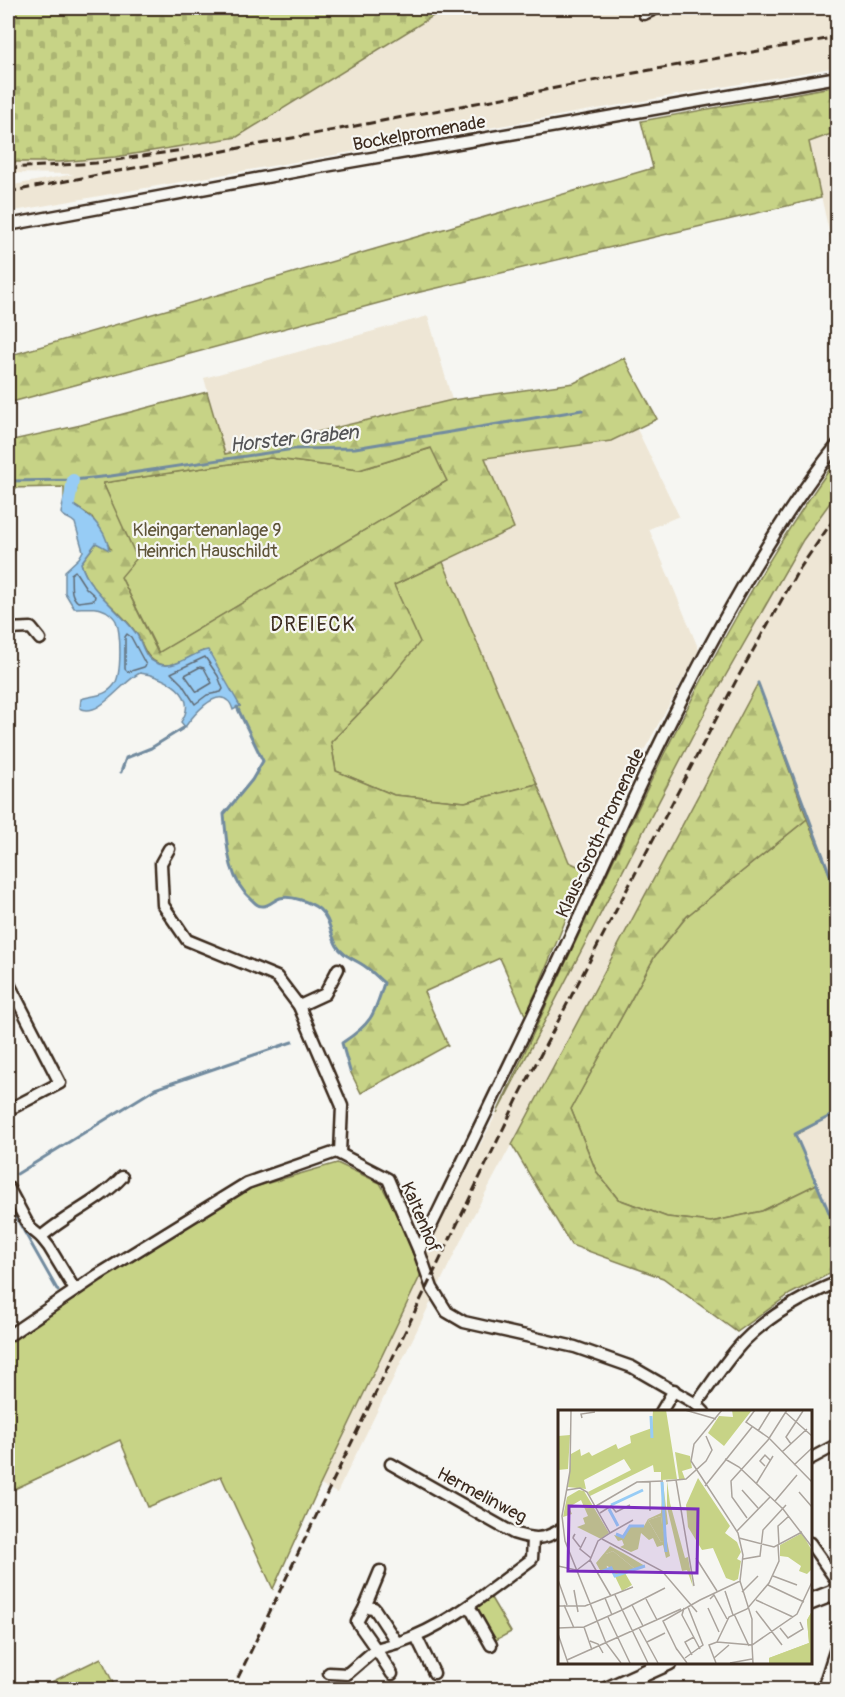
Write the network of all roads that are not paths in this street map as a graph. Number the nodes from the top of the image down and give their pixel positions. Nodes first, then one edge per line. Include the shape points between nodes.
1 (657, 8) edge
2 (644, 14) dead end
3 (837, 76) edge
4 (8, 225) edge
5 (837, 444) edge
6 (8, 629) edge
7 (40, 639) dead end
8 (169, 849) dead end
9 (338, 969) dead end
10 (8, 982) edge
11 (299, 1006) junction
12 (8, 1110) edge
13 (340, 1153) junction
14 (122, 1177) dead end
15 (8, 1187) edge
16 (41, 1237) junction
17 (419, 1251) junction
18 (837, 1282) edge
19 (75, 1290) junction
20 (8, 1336) edge
21 (674, 1390) junction
22 (700, 1408) edge
23 (662, 1410) edge
24 (837, 1444) edge
25 (812, 1457) edge
26 (391, 1464) dead end
27 (558, 1531) edge
28 (533, 1539) junction
29 (812, 1546) edge
30 (380, 1571) dead end
31 (837, 1589) edge
32 (812, 1601) edge
33 (469, 1606) junction
34 (365, 1607) junction
35 (416, 1636) junction
36 (397, 1643) junction
37 (491, 1645) dead end
38 (376, 1649) junction
39 (837, 1650) edge
40 (664, 1664) edge
41 (329, 1673) dead end
42 (434, 1673) dead end
43 (392, 1674) dead end
44 (607, 1689) edge
45 (825, 1689) edge

1 - 2 street
3 - 4 street, Bockelpromenade
5 - 17 street, Klaus-Groth-Promenade via 781,522 727,612
6 - 7 street via 31,628
8 - 11 street via 161,863 163,905 188,940 277,977
9 - 11 street via 325,994
10 - 12 street via 60,1083
11 - 13 street via 342,1106
13 - 17 street, Kaltenhof via 388,1179
13 - 19 street via 247,1183
14 - 16 street via 109,1191 58,1221
15 - 16 street via 30,1228
16 - 19 street
17 - 21 street, Kaltenhof via 439,1300 447,1312 464,1322 575,1347 632,1367
18 - 22 street via 762,1324 742,1343
19 - 20 street
21 - 22 street, Kaltenhof
21 - 23 street
24 - 25 street
26 - 28 street, Hermelinweg via 513,1533
27 - 28 street, Hermelinweg
28 - 33 street via 532,1558
29 - 31 street via 836,1580
30 - 34 street
31 - 32 main road
33 - 35 street
33 - 37 street
34 - 36 street via 374,1608
34 - 38 street via 357,1622
35 - 36 street
35 - 42 street
36 - 38 street
38 - 41 street via 347,1674
38 - 43 street
39 - 45 main road
40 - 44 main road

